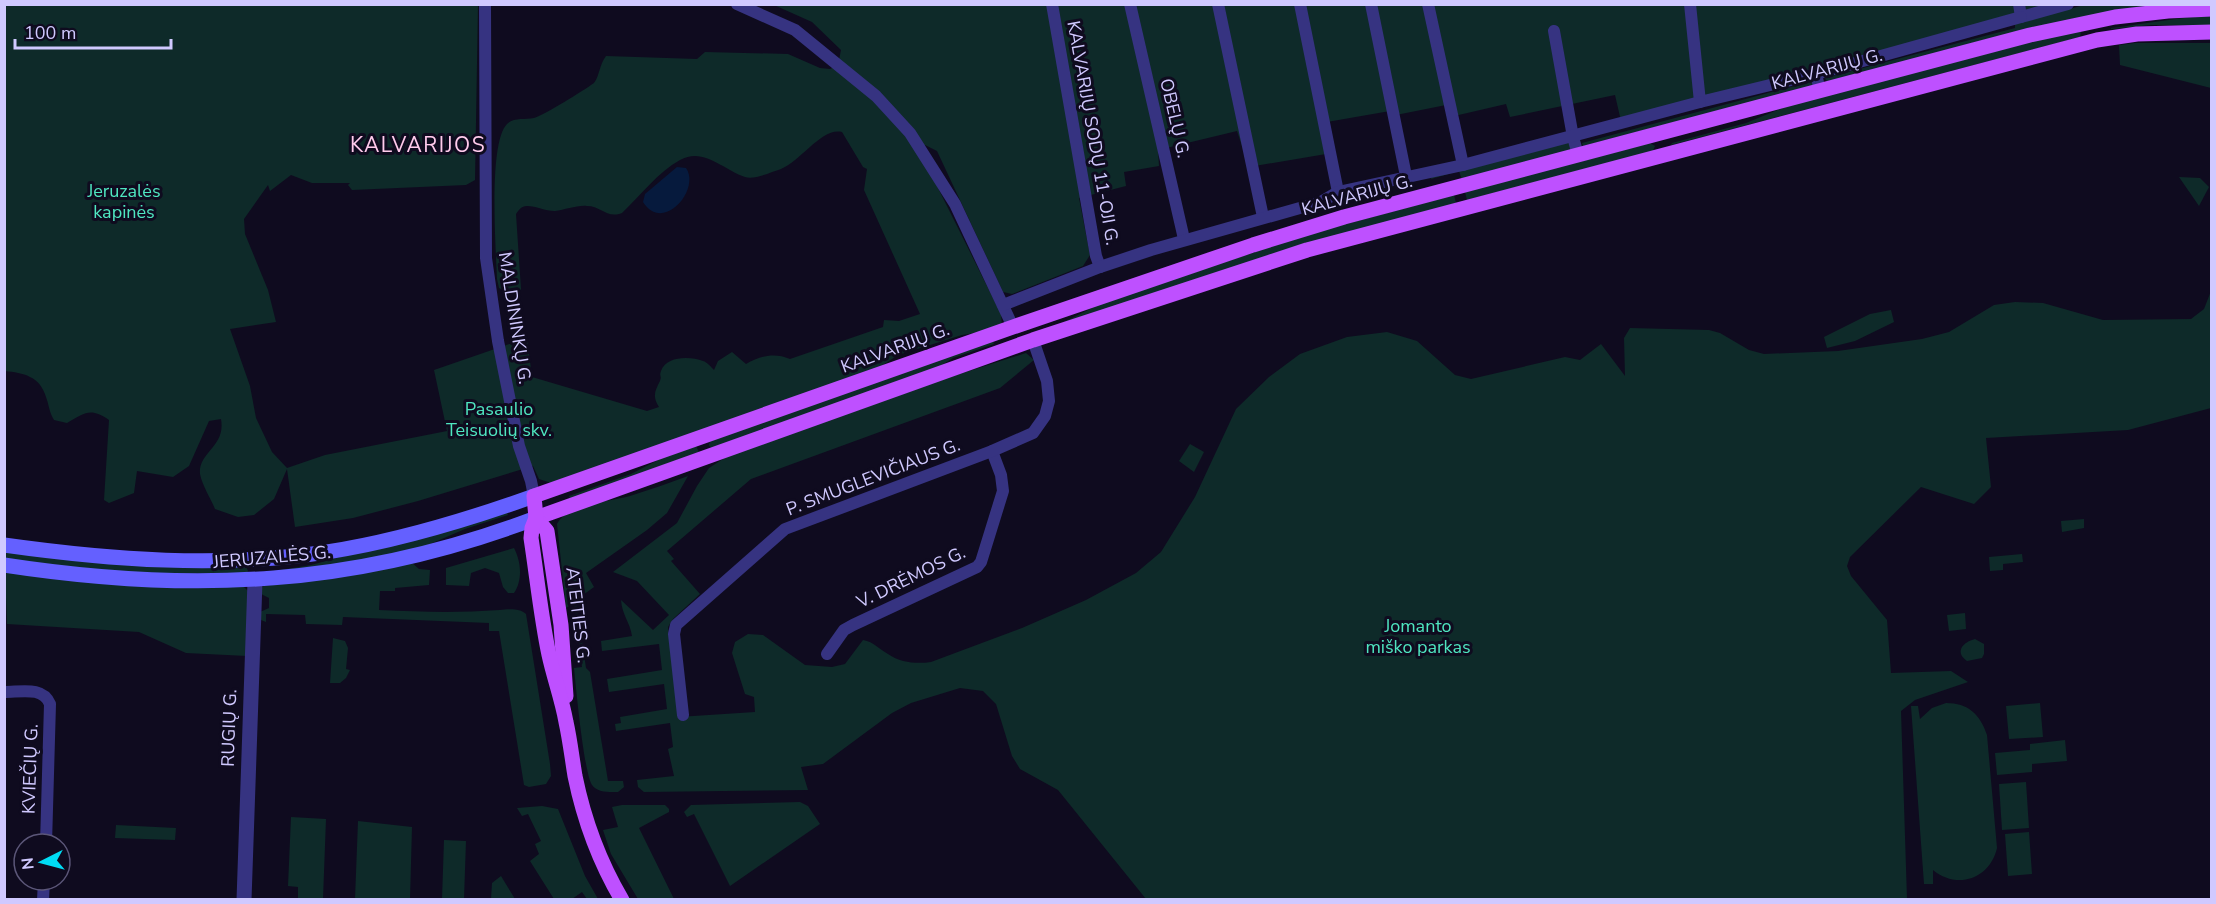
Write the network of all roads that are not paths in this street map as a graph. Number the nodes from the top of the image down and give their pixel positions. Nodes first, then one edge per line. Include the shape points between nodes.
1 (485, 4) edge
2 (737, 4) edge
3 (1052, 4) edge
4 (1130, 4) edge
5 (1218, 4) edge
6 (1300, 4) edge
7 (1371, 4) edge
8 (1428, 4) edge
9 (1690, 4) edge
10 (2068, 4) edge
11 (2211, 9) edge
12 (2020, 11) edge
13 (2092, 20) junction
14 (1554, 31) dead end
15 (2211, 32) edge
16 (2097, 40) junction
17 (1816, 74) junction
18 (1820, 91) junction
19 (1700, 102) junction
20 (1655, 135) junction
21 (1573, 137) junction
22 (1578, 155) junction
23 (1660, 155) junction
24 (1463, 165) junction
25 (1406, 176) junction
26 (1338, 192) junction
27 (1263, 217) junction
28 (1184, 239) junction
29 (1100, 267) junction
30 (1003, 305) junction
31 (1019, 324) junction
32 (1033, 340) junction
33 (992, 451) junction
34 (534, 496) junction
35 (536, 518) junction
36 (4, 544) edge
37 (255, 559) junction
38 (4, 565) edge
39 (255, 581) junction
40 (827, 654) dead end
41 (4, 692) edge
42 (683, 715) dead end
43 (46, 832) edge
44 (244, 900) edge
45 (622, 900) edge

1 - 34 street, MALDININKŲ G. via 486,258 519,446
2 - 30 street via 795,30 876,96 910,133 955,204
3 - 29 street, KALVARIJŲ SODŲ 11-OJI G.
4 - 28 street, OBELŲ G.
5 - 27 street
6 - 26 street
7 - 25 street
8 - 24 street
9 - 19 street
10 - 12 street
11 - 13 main road, KALVARIJŲ G.
12 - 17 street
13 - 16 main road
13 - 18 main road, KALVARIJŲ G.
14 - 21 street
15 - 16 main road via 2147,33
16 - 23 main road
17 - 18 street
17 - 19 street
18 - 20 main road, KALVARIJŲ G.
19 - 21 street
20 - 22 main road, KALVARIJŲ G.
20 - 23 main road
21 - 22 street
21 - 24 street
22 - 31 main road, KALVARIJŲ G. via 1344,217
23 - 32 main road via 1307,250
24 - 25 street
25 - 26 street
26 - 27 street via 1321,202
27 - 28 street
28 - 29 street
29 - 30 street
30 - 31 street
31 - 32 main road
31 - 34 main road, KALVARIJŲ G.
32 - 33 street, P. SMUGLEVIČIAUS G. via 1047,381 1049,401 1045,416 1033,433
32 - 35 main road
33 - 40 street, V. DRĖMOS G. via 1003,491 977,567 844,630
33 - 42 street, P. SMUGLEVIČIAUS G. via 780,533 676,625
34 - 35 main road, ATEITIES G.
34 - 37 main road, JERUZALĖS G. via 394,539 325,552
35 - 39 main road, JERUZALĖS G. via 394,561
35 - 45 main road, ATEITIES G. via 547,531 575,776 587,825 607,875
36 - 37 main road, JERUZALĖS G. via 138,559
37 - 39 main road, RUGIŲ G.
38 - 39 main road, JERUZALĖS G. via 116,579
39 - 44 street, RUGIŲ G.
41 - 43 street, KVIEČIŲ G. via 39,692 50,704

